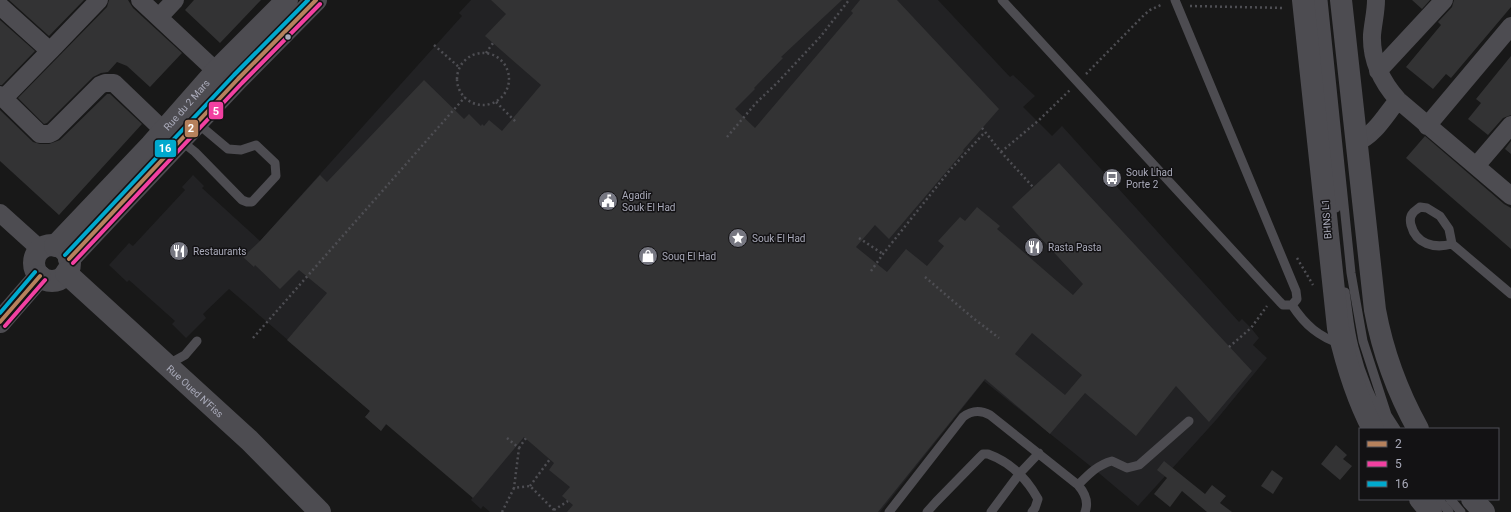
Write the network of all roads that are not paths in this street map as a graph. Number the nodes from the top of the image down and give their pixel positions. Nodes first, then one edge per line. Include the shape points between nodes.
1 (99, 0) edge
2 (140, 0) edge
3 (175, 0) edge
4 (287, 0) edge
5 (316, 0) edge
6 (1002, 0) edge
7 (1316, 0) edge
8 (1323, 0) edge
9 (1341, 0) edge
10 (1376, 0) edge
11 (1444, 0) edge
12 (1176, 2) edge
13 (1294, 4) edge
14 (0, 6) edge
15 (159, 17) junction
16 (1511, 26) edge
17 (50, 51) junction
18 (216, 71) junction
19 (1378, 71) junction
20 (2, 96) edge
21 (1398, 100) junction
22 (197, 123) junction
23 (1511, 125) edge
24 (1427, 126) junction
25 (172, 135) junction
26 (1357, 142) junction
27 (1476, 166) junction
28 (1511, 196) edge
29 (0, 213) edge
30 (1338, 233) dead end
31 (1452, 244) junction
32 (58, 257) junction
33 (1342, 278) dead end
34 (1511, 294) edge
35 (1292, 305) junction
36 (0, 322) edge
37 (198, 341) dead end
38 (1342, 344) junction
39 (166, 366) junction
40 (1189, 421) dead end
41 (1373, 428) edge
42 (1387, 428) edge
43 (1395, 428) edge
44 (1417, 428) edge
45 (1039, 453) junction
46 (1020, 473) junction
47 (1078, 486) junction
48 (1421, 500) edge
49 (1439, 500) edge
50 (1451, 500) edge
51 (1473, 500) edge
52 (320, 512) edge
53 (889, 512) edge
54 (927, 512) edge
55 (991, 512) edge
56 (1032, 512) edge
57 (1085, 512) edge
58 (1431, 512) edge
59 (1449, 512) edge
60 (1461, 512) edge
61 (1484, 512) edge

1 - 17 street
2 - 15 street
3 - 15 street
4 - 18 street, Rue du 2 Mars
5 - 22 street, Rue du 2 Mars
6 - 35 lane via 1280,302
7 - 30 lane, BHNS L1
8 - 43 lane, BHNS L1 via 1351,273 1363,341 1387,415
9 - 26 street
10 - 19 street via 1372,47
11 - 19 street
12 - 35 lane via 1296,291 1297,299
13 - 38 street
14 - 17 street
15 - 18 street
16 - 24 street
17 - 20 street
18 - 25 street, Rue du 2 Mars
19 - 21 street
20 - 25 street via 40,134 49,134 100,85 110,82
21 - 24 street
21 - 26 street via 1372,132
22 - 25 street, Rue du 2 Mars
22 - 25 lane via 228,149 241,150 256,145 275,163 276,176 252,202 242,200 195,152
23 - 27 street
24 - 27 street
25 - 32 street, Rue du 2 Mars
26 - 44 street via 1380,337 1397,388
27 - 28 street
29 - 32 street
31 - 31 lane via 1449,229 1440,216 1420,207 1412,213 1410,221 1413,232 1421,242 1443,247
31 - 34 lane
32 - 36 street via 58,280 48,281 40,276
32 - 39 street, Rue Oued N'Fiss
33 - 42 lane via 1356,353 1364,380
35 - 38 lane via 1313,330 1327,339
37 - 39 lane via 184,355
38 - 41 street via 1355,388
39 - 52 street, Rue Oued N'Fiss via 249,440
40 - 47 lane via 1138,465 1127,468 1112,461 1106,463 1094,469
45 - 46 lane
45 - 47 lane
45 - 53 lane via 990,415 972,412 963,417
46 - 54 lane via 993,456 984,454
46 - 55 lane
46 - 56 lane via 1038,499
47 - 57 lane via 1086,495
48 - 58 street
49 - 59 lane
50 - 60 lane
51 - 61 street

